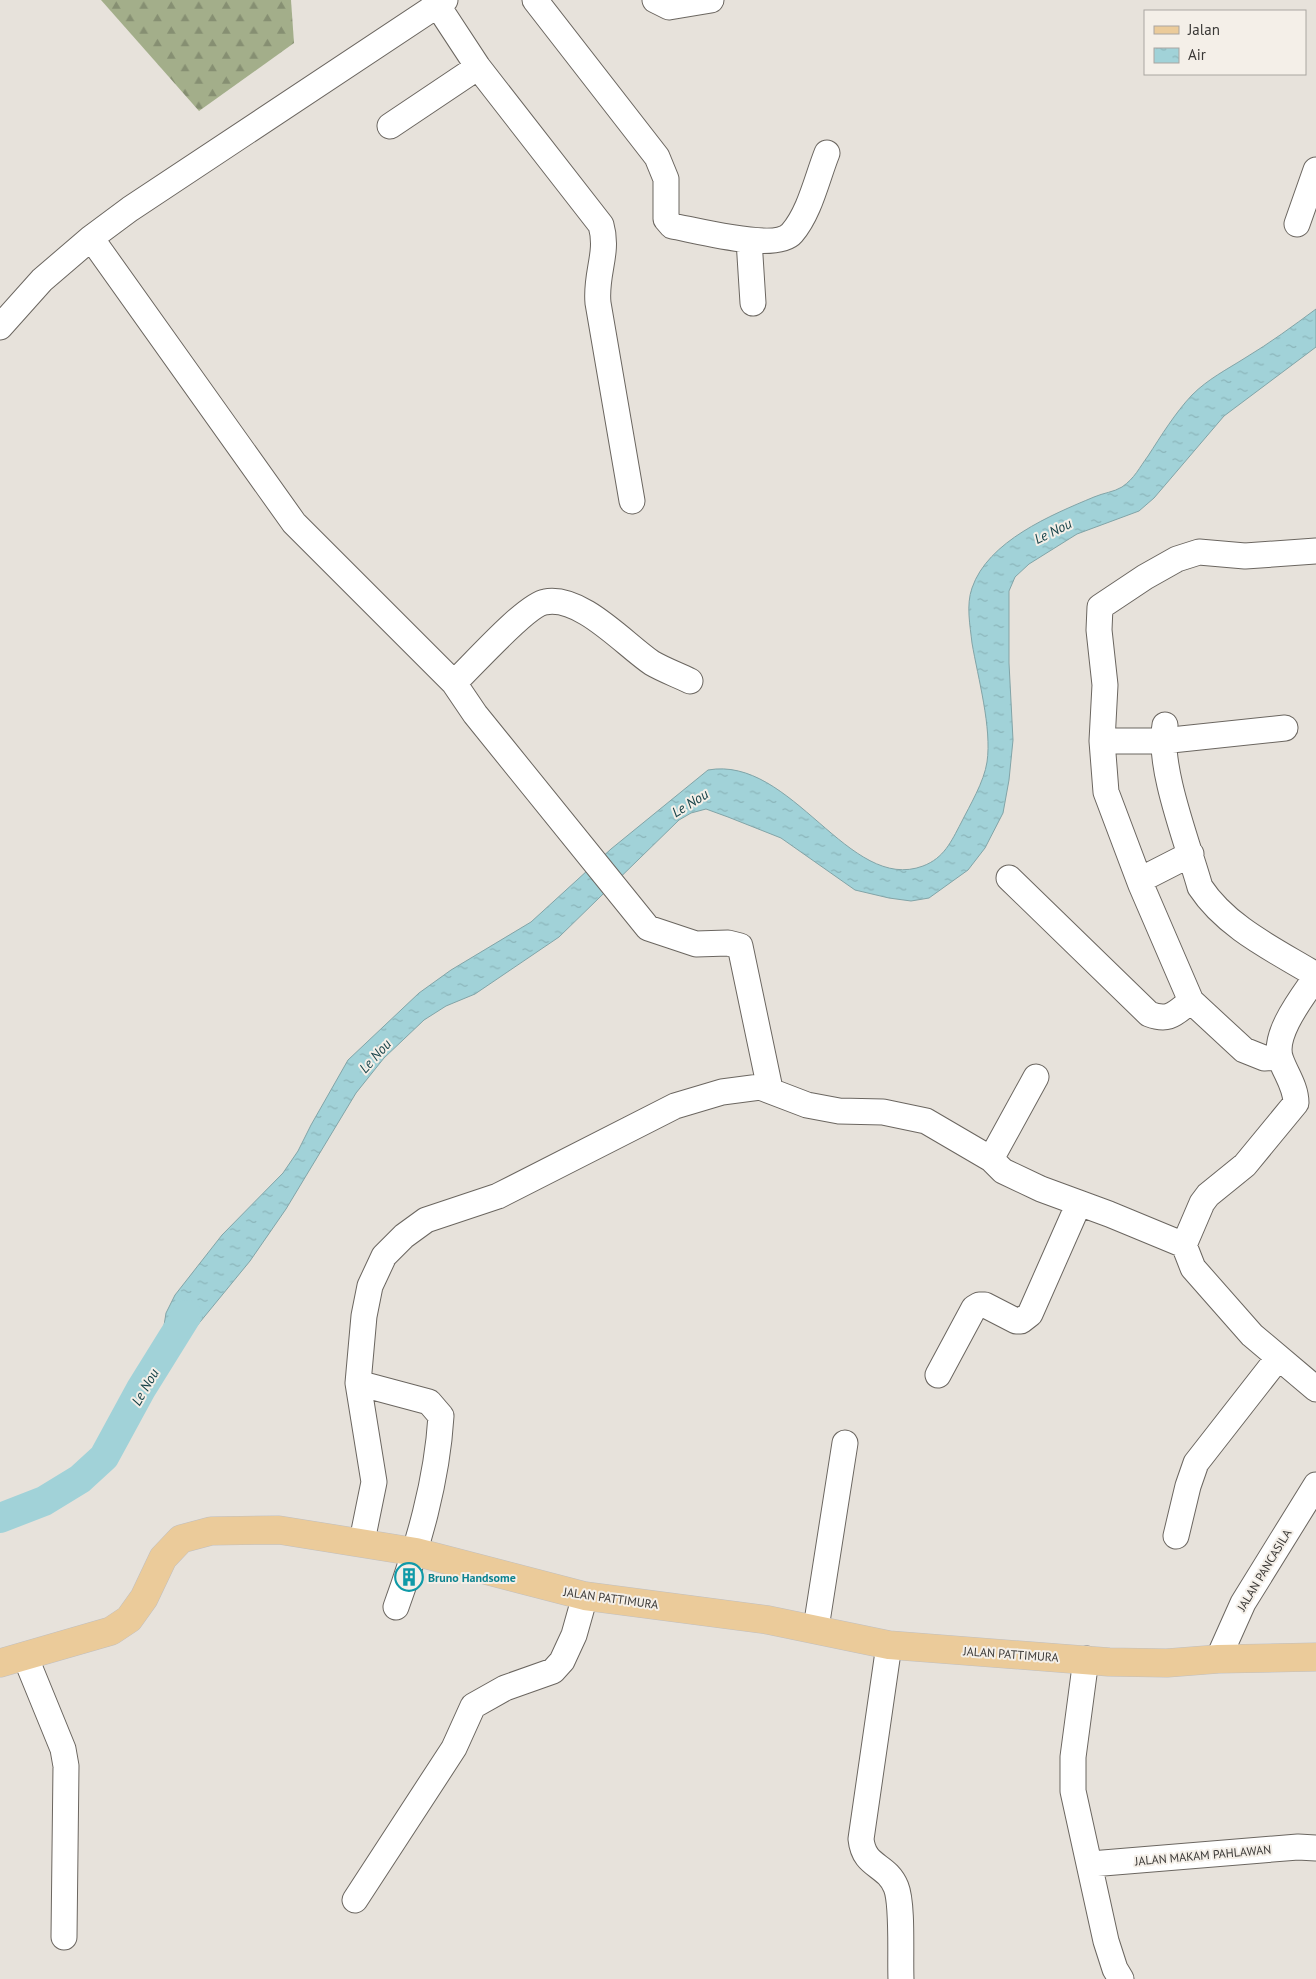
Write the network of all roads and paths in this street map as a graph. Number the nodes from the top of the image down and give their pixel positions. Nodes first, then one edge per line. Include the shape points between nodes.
1 (534, 0) edge
2 (654, 0) edge
3 (711, 0) edge
4 (439, 2) edge
5 (478, 67) junction
6 (390, 126) dead end
7 (827, 153) dead end
8 (1316, 170) edge
9 (1297, 224) dead end
10 (91, 238) junction
11 (749, 240) junction
12 (752, 303) dead end
13 (0, 327) edge
14 (632, 501) dead end
15 (1316, 551) edge
16 (690, 681) dead end
17 (454, 683) junction
18 (1285, 728) dead end
19 (1164, 733) junction
20 (1102, 741) junction
21 (1191, 854) junction
22 (1009, 878) dead end
23 (1141, 885) junction
24 (1316, 976) edge
25 (1191, 1001) junction
26 (1279, 1057) junction
27 (1036, 1078) dead end
28 (770, 1089) junction
29 (991, 1159) junction
30 (1079, 1203) junction
31 (1184, 1245) junction
32 (1278, 1358) junction
33 (938, 1375) dead end
34 (358, 1383) junction
35 (1316, 1389) edge
36 (845, 1443) dead end
37 (1316, 1485) edge
38 (1176, 1536) dead end
39 (362, 1541) junction
40 (416, 1552) junction
41 (585, 1596) junction
42 (396, 1607) dead end
43 (816, 1628) junction
44 (889, 1645) junction
45 (1316, 1657) edge
46 (12, 1659) edge
47 (1086, 1659) junction
48 (1218, 1659) junction
49 (1316, 1848) edge
50 (1091, 1864) junction
51 (355, 1900) dead end
52 (64, 1937) dead end
53 (901, 1979) edge
54 (1121, 1979) edge

1 - 11 street via 657,157 666,179 666,219 672,226
2 - 3 street via 669,7
4 - 5 street
4 - 10 street
5 - 6 street
5 - 14 street via 601,225 605,252 597,287 598,303
7 - 11 street via 806,208 790,235 779,240
8 - 9 street
10 - 13 street via 42,280
10 - 17 street via 294,523
11 - 12 street
15 - 20 street via 1245,556 1199,552 1145,576 1104,602 1100,609 1105,685
16 - 17 street via 653,664 585,612 565,602 544,602 529,611
17 - 28 street via 474,714 648,928 696,944 740,946
18 - 19 street
19 - 20 street
19 - 21 street via 1166,766
20 - 23 street via 1107,800
21 - 23 street via 1144,878
21 - 24 street via 1200,887 1210,903 1226,918
22 - 25 street via 1149,1014 1161,1018 1171,1016
23 - 25 street
24 - 26 street via 1291,1014 1278,1046
25 - 26 street via 1244,1050 1264,1058
26 - 31 street via 1296,1094 1296,1103 1245,1165 1208,1195
27 - 29 street
28 - 29 street via 815,1106 839,1111 883,1112 926,1121
28 - 34 street via 760,1087 722,1092 675,1106 498,1196 426,1220 384,1256 370,1286
29 - 30 street via 1003,1170 1041,1189
30 - 31 street
30 - 33 street via 1030,1314 1021,1321 985,1305 974,1308
31 - 32 street via 1193,1268 1252,1335
32 - 35 street
32 - 38 street via 1196,1463
34 - 39 street via 374,1482
34 - 40 street via 429,1402 441,1416 439,1449
36 - 43 street
37 - 48 street, JALAN PANCASILA via 1243,1603
39 - 40 main road, JALAN PATTIMURA
39 - 46 main road, JALAN PATTIMURA via 279,1530 211,1531 189,1535 163,1558 144,1598 129,1619 111,1631
40 - 41 main road, JALAN PATTIMURA
40 - 42 street
41 - 43 main road, JALAN PATTIMURA
41 - 51 street via 574,1635 562,1661 553,1671 505,1688 473,1706 454,1748
43 - 44 main road, JALAN PATTIMURA
44 - 47 main road, JALAN PATTIMURA
44 - 53 street via 860,1840 862,1851 889,1875 897,1890
45 - 48 main road, JALAN PATTIMURA
46 - 52 street via 60,1741 66,1766
47 - 48 main road, JALAN PATTIMURA via 1167,1663
47 - 50 street via 1072,1776
49 - 50 street, JALAN MAKAM PAHLAWAN
50 - 54 street via 1106,1941

